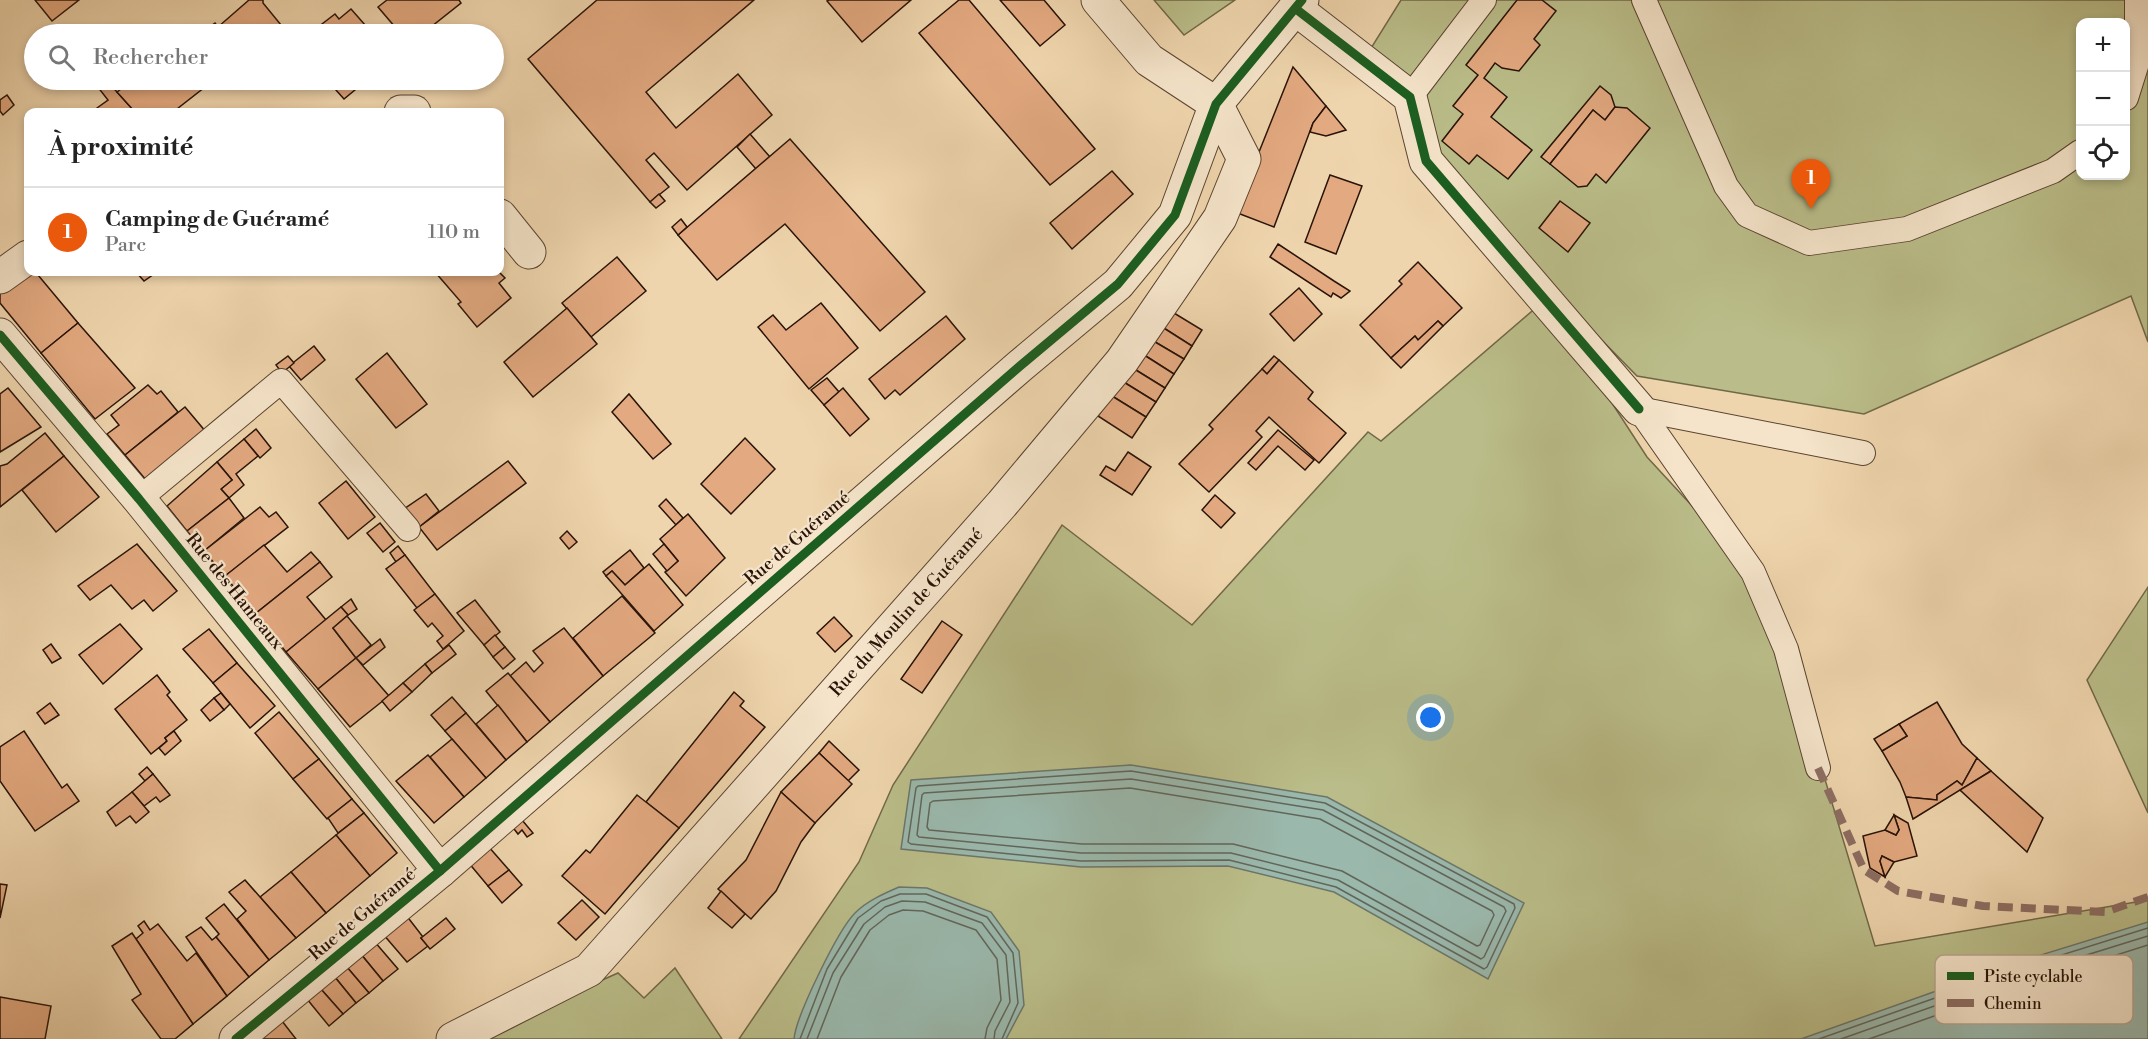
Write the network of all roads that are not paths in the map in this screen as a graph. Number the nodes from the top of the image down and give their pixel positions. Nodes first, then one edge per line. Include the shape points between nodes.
1 (1098, 0) edge
2 (1484, 0) edge
3 (1644, 0) edge
4 (2137, 0) edge
5 (1299, 4) edge
6 (2130, 85) edge
7 (1410, 97) junction
8 (1216, 104) junction
9 (2076, 155) edge
10 (504, 221) edge
11 (530, 252) dead end
12 (24, 260) edge
13 (0, 278) edge
14 (0, 335) edge
15 (1640, 410) junction
16 (1863, 453) dead end
17 (139, 499) junction
18 (408, 529) dead end
19 (1818, 768) dead end
20 (440, 871) junction
21 (236, 1039) edge
22 (453, 1039) edge

1 - 8 street via 1149,60
2 - 7 lane
3 - 9 lane via 1726,186 1747,214 1809,243 1907,229 2053,171
4 - 6 lane via 2137,63
5 - 7 street
5 - 8 street, Rue de Guéramé
7 - 15 street via 1425,161
8 - 20 street, Rue de Guéramé via 1175,215 1118,284
8 - 22 street, Rue du Moulin de Guéramé via 1244,159 1220,218 1122,361 1002,504 589,970
10 - 11 street
12 - 13 street
14 - 17 street, Rue des Hameaux
15 - 16 lane
15 - 19 lane via 1753,572 1786,649
17 - 18 lane via 281,381
17 - 20 street, Rue des Hameaux
20 - 21 street, Rue de Guéramé

